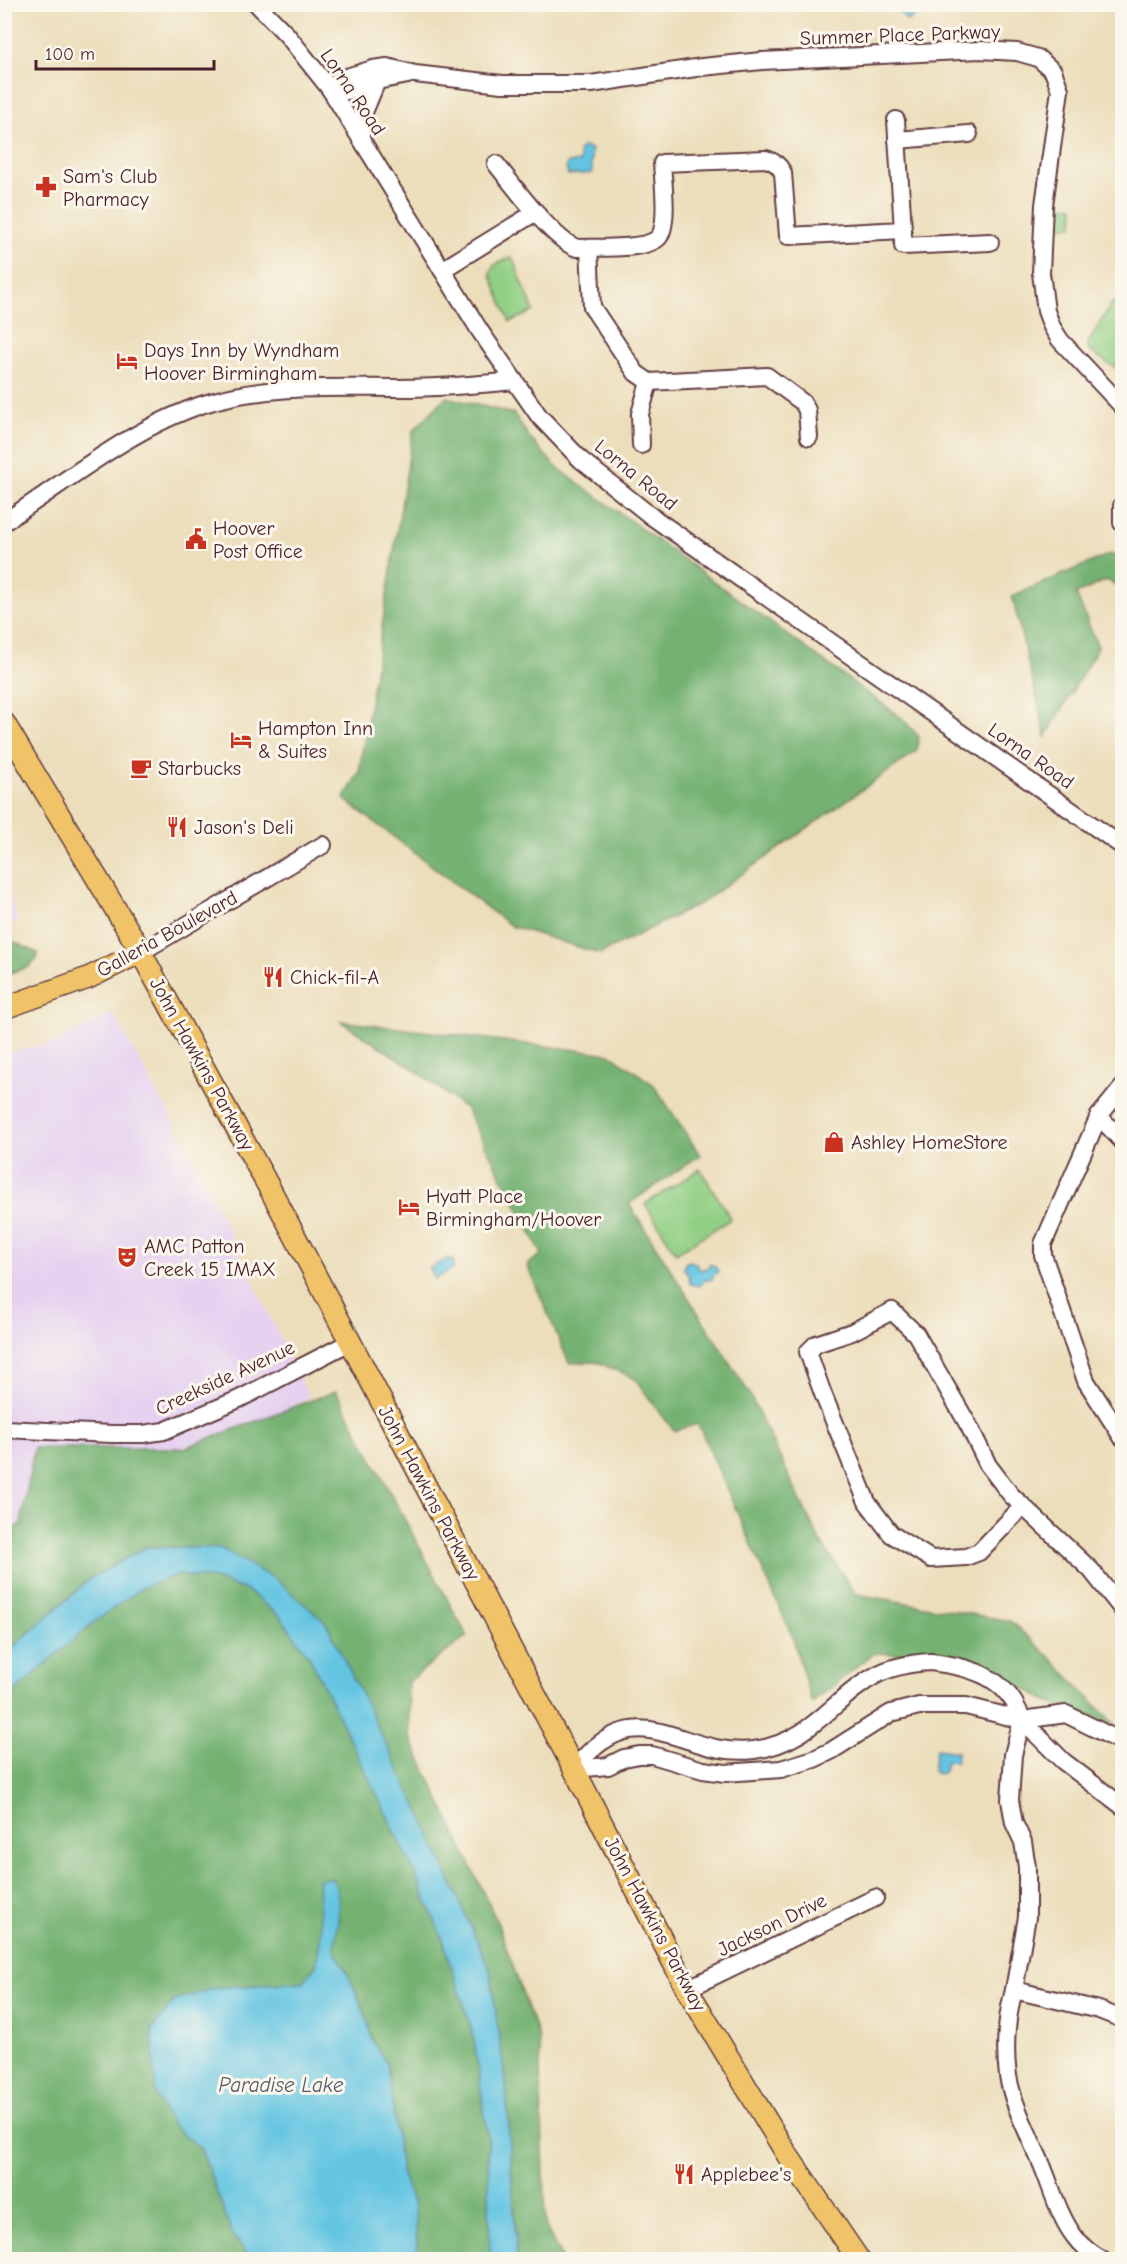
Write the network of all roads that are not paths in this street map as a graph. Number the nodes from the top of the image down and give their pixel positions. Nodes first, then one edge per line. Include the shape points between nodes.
1 (257, 4) edge
2 (415, 74) junction
3 (377, 81) junction
4 (330, 89) junction
5 (896, 120) dead end
6 (969, 134) dead end
7 (361, 139) junction
8 (897, 140) junction
9 (496, 164) dead end
10 (536, 212) junction
11 (903, 230) junction
12 (990, 242) dead end
13 (589, 248) junction
14 (442, 270) junction
15 (513, 381) junction
16 (649, 382) junction
17 (1122, 406) edge
18 (809, 437) dead end
19 (641, 445) dead end
20 (1122, 505) edge
21 (4, 522) edge
22 (1122, 523) edge
23 (4, 723) edge
24 (323, 845) dead end
25 (1122, 846) edge
26 (141, 952) junction
27 (4, 1008) edge
28 (1122, 1088) edge
29 (1099, 1116) junction
30 (1122, 1141) edge
31 (350, 1342) junction
32 (4, 1429) edge
33 (1122, 1437) edge
34 (1023, 1506) junction
35 (1122, 1610) edge
36 (1022, 1720) junction
37 (1122, 1742) edge
38 (574, 1769) junction
39 (1122, 1806) edge
40 (875, 1898) dead end
41 (687, 1989) junction
42 (1014, 1990) junction
43 (1122, 2019) edge
44 (859, 2259) edge
45 (1102, 2259) edge

1 - 4 street, Lorna Road
2 - 3 street, Summer Place Parkway
2 - 4 street, Summer Place Parkway via 387,67 373,69 340,79
2 - 17 street, Summer Place Parkway via 502,84 591,84 762,61 980,50 1017,52 1038,58 1053,71 1060,90 1044,205 1041,273 1046,311 1060,340
3 - 4 street, Summer Place Parkway via 348,91
3 - 7 street via 362,117
4 - 7 street, Lorna Road
5 - 8 street
6 - 8 street
7 - 14 street, Lorna Road
8 - 11 street
9 - 10 street
10 - 13 street via 569,245
10 - 14 street
11 - 12 street via 903,246
11 - 13 street via 788,236 784,180 774,161 662,163 664,213 660,235 639,246
13 - 16 street via 592,307 636,373
14 - 15 street, Lorna Road
15 - 21 street via 462,387 321,388 238,396 205,404 166,419 127,441
15 - 25 street, Lorna Road via 539,416 581,459 651,516
16 - 18 street via 767,376 802,402 807,410
16 - 19 street via 640,414
20 - 22 street
23 - 26 main road, John Hawkins Parkway
24 - 26 street, Galleria Boulevard
26 - 27 main road, Galleria Boulevard via 88,978
26 - 31 main road, John Hawkins Parkway
28 - 29 street
29 - 30 street
29 - 33 street via 1043,1244 1043,1255 1086,1380
31 - 32 street, Creekside Avenue via 239,1399 164,1431 122,1434
31 - 38 main road, John Hawkins Parkway
34 - 34 street via 988,1465 916,1334 892,1311 852,1332 816,1344 808,1352 867,1502 891,1534 931,1559 966,1557 979,1552
34 - 35 street via 1091,1570
36 - 37 street via 1066,1714
36 - 38 street via 966,1706 919,1706 891,1713 831,1751 781,1769 725,1773 639,1755 608,1766
36 - 38 street via 1016,1703 989,1677 965,1667 915,1663 878,1674 809,1729 768,1747 721,1748 666,1732 627,1731 589,1750
36 - 39 street via 1063,1761
36 - 42 street via 1013,1755 1010,1800 1027,1868 1027,1917
38 - 41 main road, John Hawkins Parkway
40 - 41 street, Jackson Drive
41 - 44 main road, John Hawkins Parkway via 788,2156
42 - 43 street
42 - 45 street via 1005,2039 1008,2077 1015,2099 1074,2236

